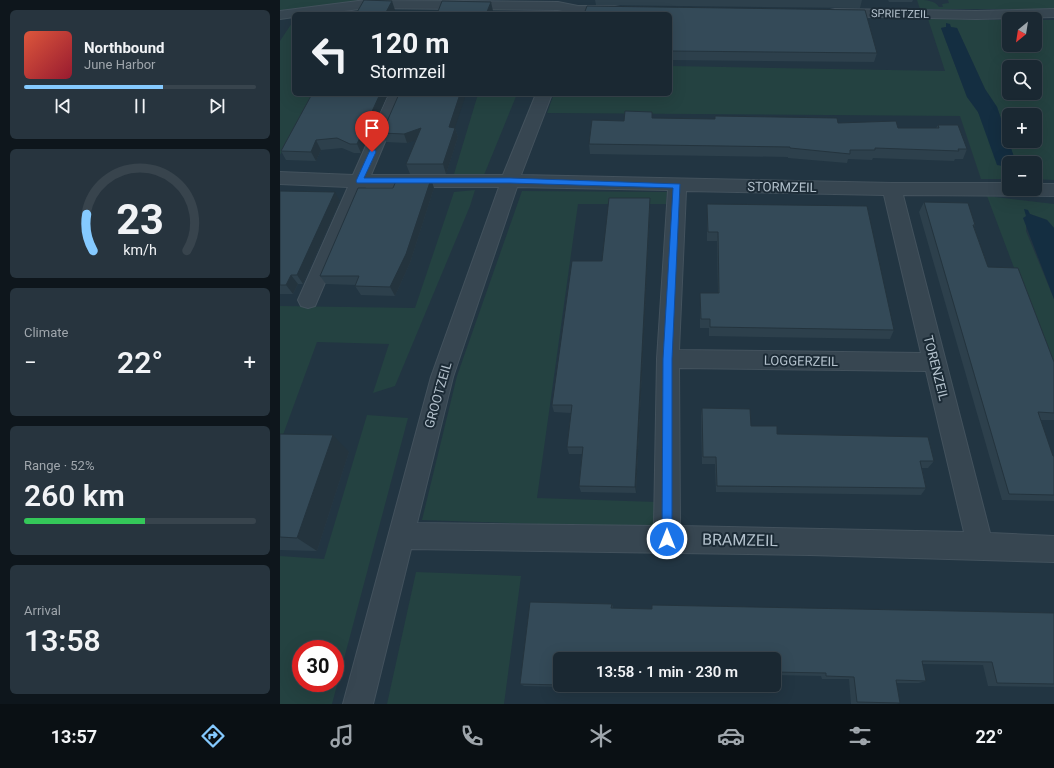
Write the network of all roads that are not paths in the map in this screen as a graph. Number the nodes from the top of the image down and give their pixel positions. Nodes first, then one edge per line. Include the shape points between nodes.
1 (435, 6) edge
2 (578, 8) edge
3 (626, 10) edge
4 (304, 12) edge
5 (292, 13) edge
6 (824, 13) edge
7 (1054, 13) edge
8 (280, 15) edge
9 (395, 96) edge
10 (543, 96) edge
11 (280, 178) edge
12 (359, 181) junction
13 (510, 181) junction
14 (677, 186) junction
15 (892, 189) junction
16 (1054, 190) edge
17 (308, 300) dead end
18 (668, 359) junction
19 (935, 362) junction
20 (401, 536) junction
21 (667, 539) junction
22 (980, 546) junction
23 (1054, 549) edge
24 (358, 704) edge

1 - 2 street
1 - 4 street via 367,4
2 - 3 street
5 - 8 street
6 - 7 street, SPRIETZEIL
9 - 12 street
10 - 13 street, GROOTZEIL
11 - 12 street, STORMZEIL
12 - 13 street, STORMZEIL
12 - 17 street
13 - 14 street, STORMZEIL
13 - 20 street, GROOTZEIL via 442,377
14 - 15 street, STORMZEIL
14 - 18 street
15 - 16 street, STORMZEIL
15 - 19 street, TORENZEIL
18 - 19 street, LOGGERZEIL
18 - 21 street
19 - 22 street, TORENZEIL
20 - 21 street, BRAMZEIL
20 - 24 street, GROOTZEIL
21 - 22 street, BRAMZEIL
22 - 23 street, BRAMZEIL

